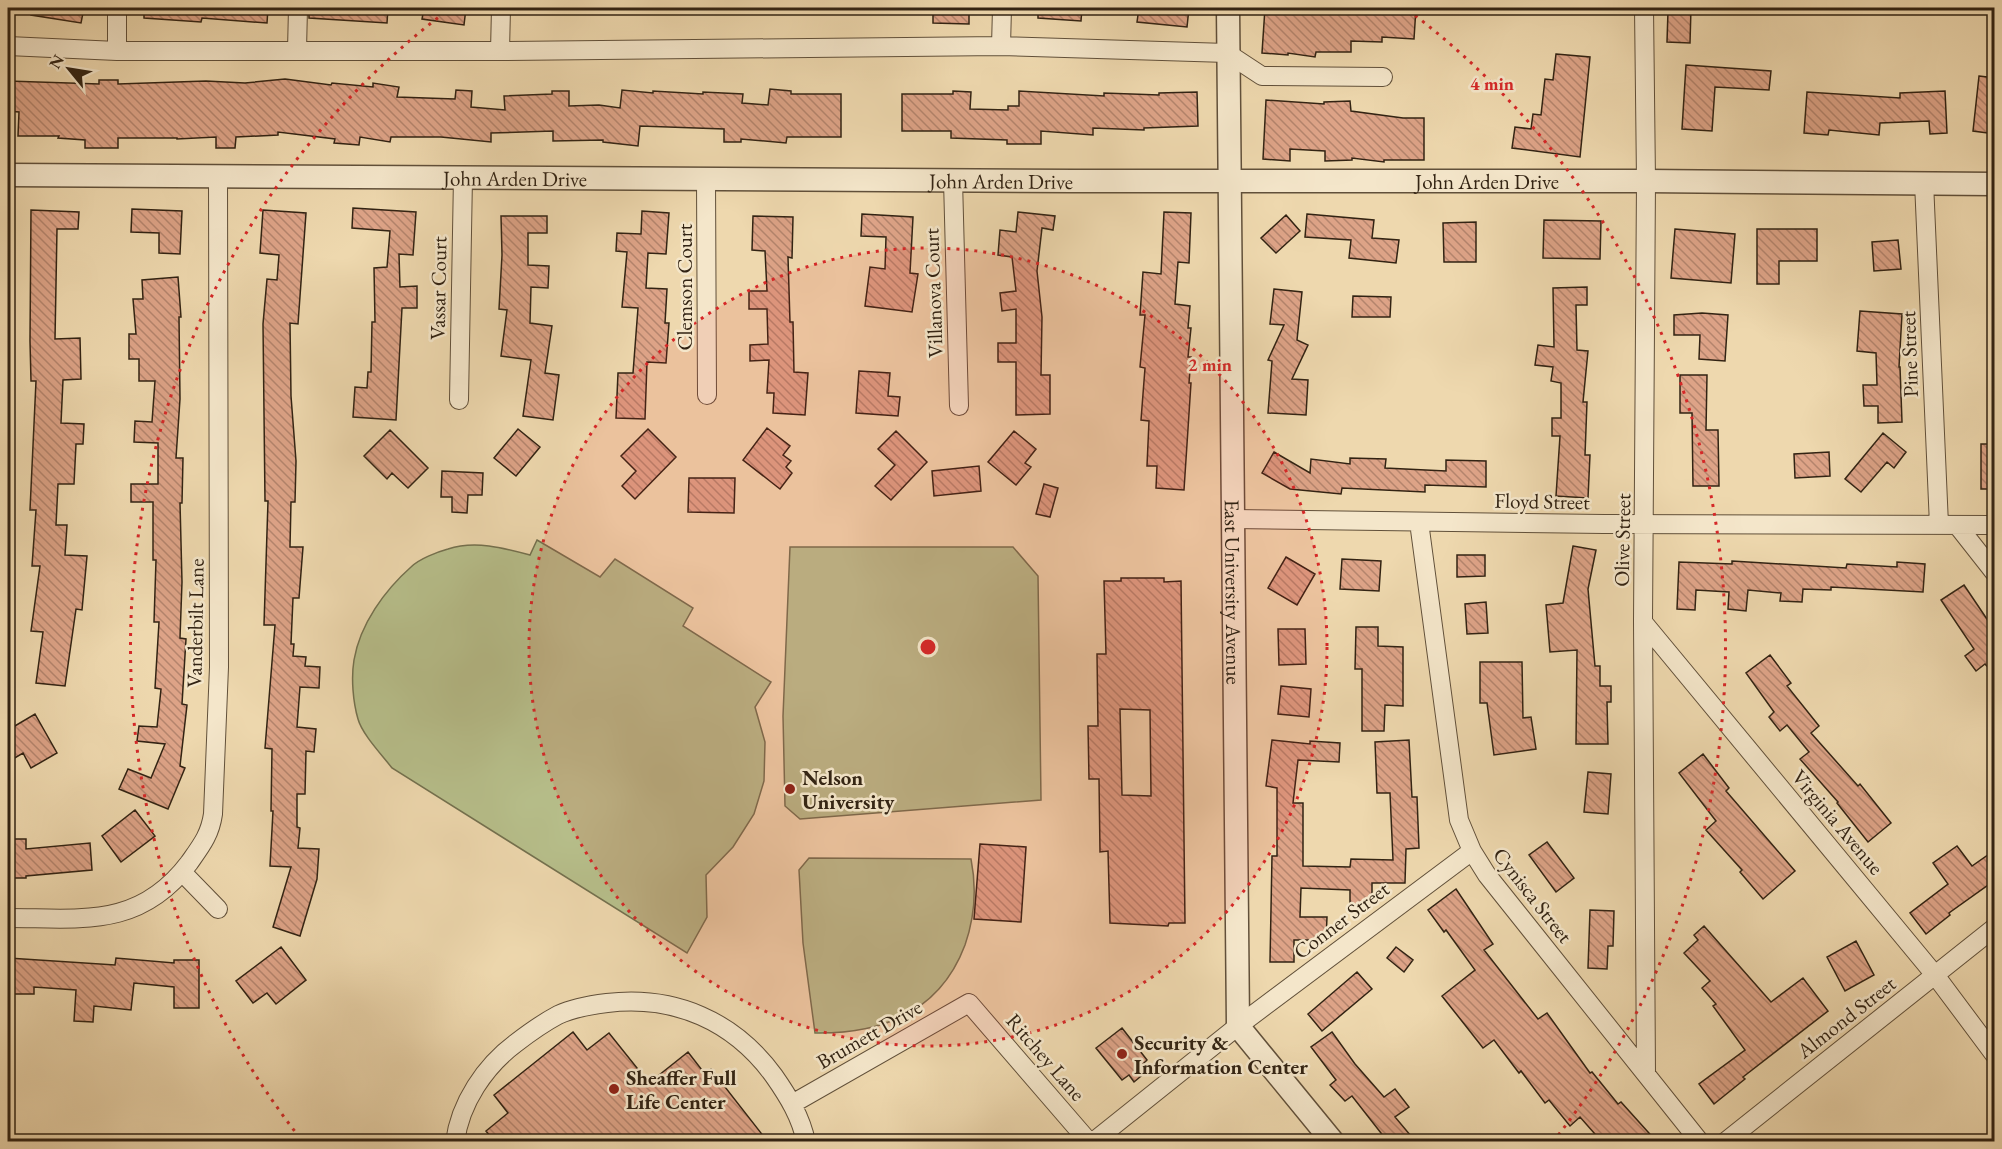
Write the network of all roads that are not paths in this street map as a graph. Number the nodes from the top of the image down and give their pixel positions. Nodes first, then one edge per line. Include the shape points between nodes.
1 (117, 8) edge
2 (298, 8) edge
3 (501, 8) edge
4 (1002, 8) edge
5 (1228, 8) edge
6 (1644, 8) edge
7 (8, 46) edge
8 (1001, 46) junction
9 (297, 50) junction
10 (117, 51) junction
11 (500, 51) junction
12 (1227, 52) junction
13 (1383, 77) dead end
14 (8, 175) edge
15 (218, 176) junction
16 (463, 177) junction
17 (706, 179) junction
18 (952, 180) junction
19 (1231, 181) junction
20 (1646, 181) junction
21 (1924, 182) junction
22 (1995, 184) edge
23 (707, 395) dead end
24 (459, 400) dead end
25 (959, 406) dead end
26 (1233, 519) junction
27 (1419, 522) junction
28 (1645, 524) junction
29 (1948, 525) junction
30 (1995, 525) edge
31 (1995, 572) edge
32 (1643, 622) junction
33 (1472, 851) junction
34 (182, 872) junction
35 (218, 909) dead end
36 (8, 918) edge
37 (1995, 928) edge
38 (1935, 975) junction
39 (969, 1003) joint
40 (1238, 1026) junction
41 (1995, 1054) edge
42 (1646, 1074) junction
43 (792, 1104) junction
44 (455, 1142) edge
45 (806, 1142) edge
46 (1091, 1142) edge
47 (1333, 1142) edge
48 (1700, 1142) edge
49 (1725, 1142) edge

1 - 10 street
2 - 9 street
3 - 11 street
4 - 8 street
5 - 12 street, East University Avenue
6 - 20 street, Olive Street
7 - 10 street
8 - 11 street
8 - 12 street
9 - 10 street
9 - 11 street
12 - 13 street via 1262,76
12 - 19 street, East University Avenue
14 - 15 street, John Arden Drive
15 - 16 street, John Arden Drive
15 - 34 street, Vanderbilt Lane via 219,667 213,814 211,830
16 - 17 street, John Arden Drive
16 - 24 street, Vassar Court
17 - 18 street, John Arden Drive
17 - 23 street, Clemson Court
18 - 19 street, John Arden Drive
18 - 25 street, Villanova Court
19 - 20 street, John Arden Drive
19 - 26 street, East University Avenue
20 - 21 street, John Arden Drive
20 - 28 street, Olive Street
21 - 22 street, John Arden Drive
21 - 29 street, Pine Street
26 - 27 street, Floyd Street
26 - 40 street, East University Avenue
27 - 28 street, Floyd Street
27 - 33 street, Cynisca Street via 1459,820
28 - 29 street, Floyd Street
28 - 32 street, Olive Street
29 - 30 street, Floyd Street
29 - 31 street
32 - 38 street, Virginia Avenue
32 - 42 street, Olive Street
33 - 40 street, Conner Street
33 - 42 street, Cynisca Street
34 - 35 street
34 - 36 street, Vanderbilt Lane via 154,898 131,910 94,918
37 - 38 street, Almond Street
38 - 41 street, Virginia Avenue
38 - 49 street, Almond Street
39 - 43 street, Brumett Drive
39 - 46 street, Ritchey Lane
40 - 46 street, Conner Street
40 - 47 street
42 - 48 street, Cynisca Street
43 - 44 street via 765,1063 747,1044 718,1024 675,1007 625,1001 590,1005 559,1015 506,1050 484,1073 467,1102
43 - 45 street

